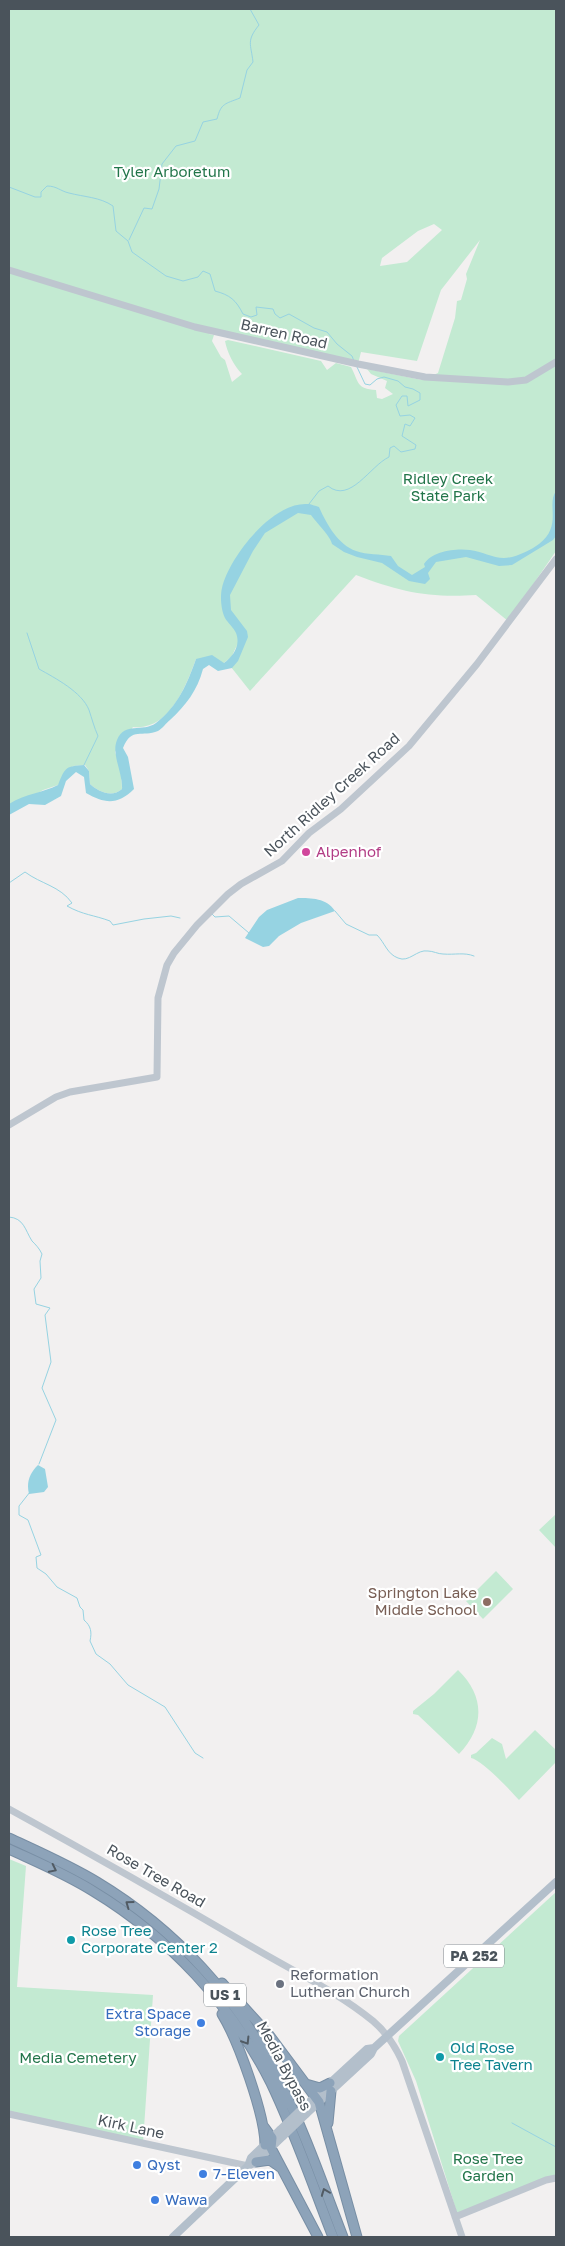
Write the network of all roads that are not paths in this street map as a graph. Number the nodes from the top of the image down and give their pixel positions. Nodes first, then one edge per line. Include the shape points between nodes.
1 (9, 270) edge
2 (556, 362) edge
3 (556, 559) edge
4 (9, 1125) edge
5 (9, 1809) edge
6 (9, 1838) edge
7 (9, 1849) edge
8 (556, 1882) edge
9 (178, 1944) junction
10 (195, 1974) junction
11 (387, 2036) junction
12 (306, 2084) junction
13 (330, 2087) junction
14 (317, 2100) junction
15 (9, 2114) edge
16 (329, 2138) junction
17 (275, 2140) junction
18 (252, 2164) junction
19 (281, 2167) junction
20 (556, 2178) edge
21 (456, 2217) junction
22 (173, 2237) edge
23 (318, 2237) edge
24 (333, 2237) edge
25 (343, 2237) edge
26 (357, 2237) edge
27 (462, 2237) edge

1 - 2 street, Barren Road via 195,327 424,377 508,382 526,380
3 - 4 street, North Ridley Creek Road via 477,664 408,746 282,861 228,894 174,953 167,965 158,998 157,1077 70,1092
5 - 11 street, Rose Tree Road via 322,1987 368,2017
9 -> 6 highway, Media Bypass / US 1 via 140,1911 97,1883
7 -> 10 highway, Media Bypass / US 1 via 78,1882 120,1908
8 - 11 main road, PA 252
9 - 12 highway via 216,1977 261,2024
25 -> 9 highway, Media Bypass / US 1 via 271,2064 235,2007
10 - 17 highway via 234,2036 264,2126
10 -> 24 highway, Media Bypass / US 1 via 237,2026 263,2069 291,2128
11 - 13 main road, PA 252 via 371,2054
11 - 21 street, Rose Tree Road via 402,2061
12 - 13 highway
12 - 14 highway
13 - 14 main road, PA 252
13 - 16 highway
14 - 16 highway
14 - 17 main road, PA 252, bridge
15 - 18 street, Kirk Lane
16 - 26 highway
17 - 18 main road, PA 252
17 - 19 highway
18 - 19 highway via 270,2160
18 - 22 main road, PA 252
19 - 23 highway
20 - 21 street
21 - 27 street, Rose Tree Road

